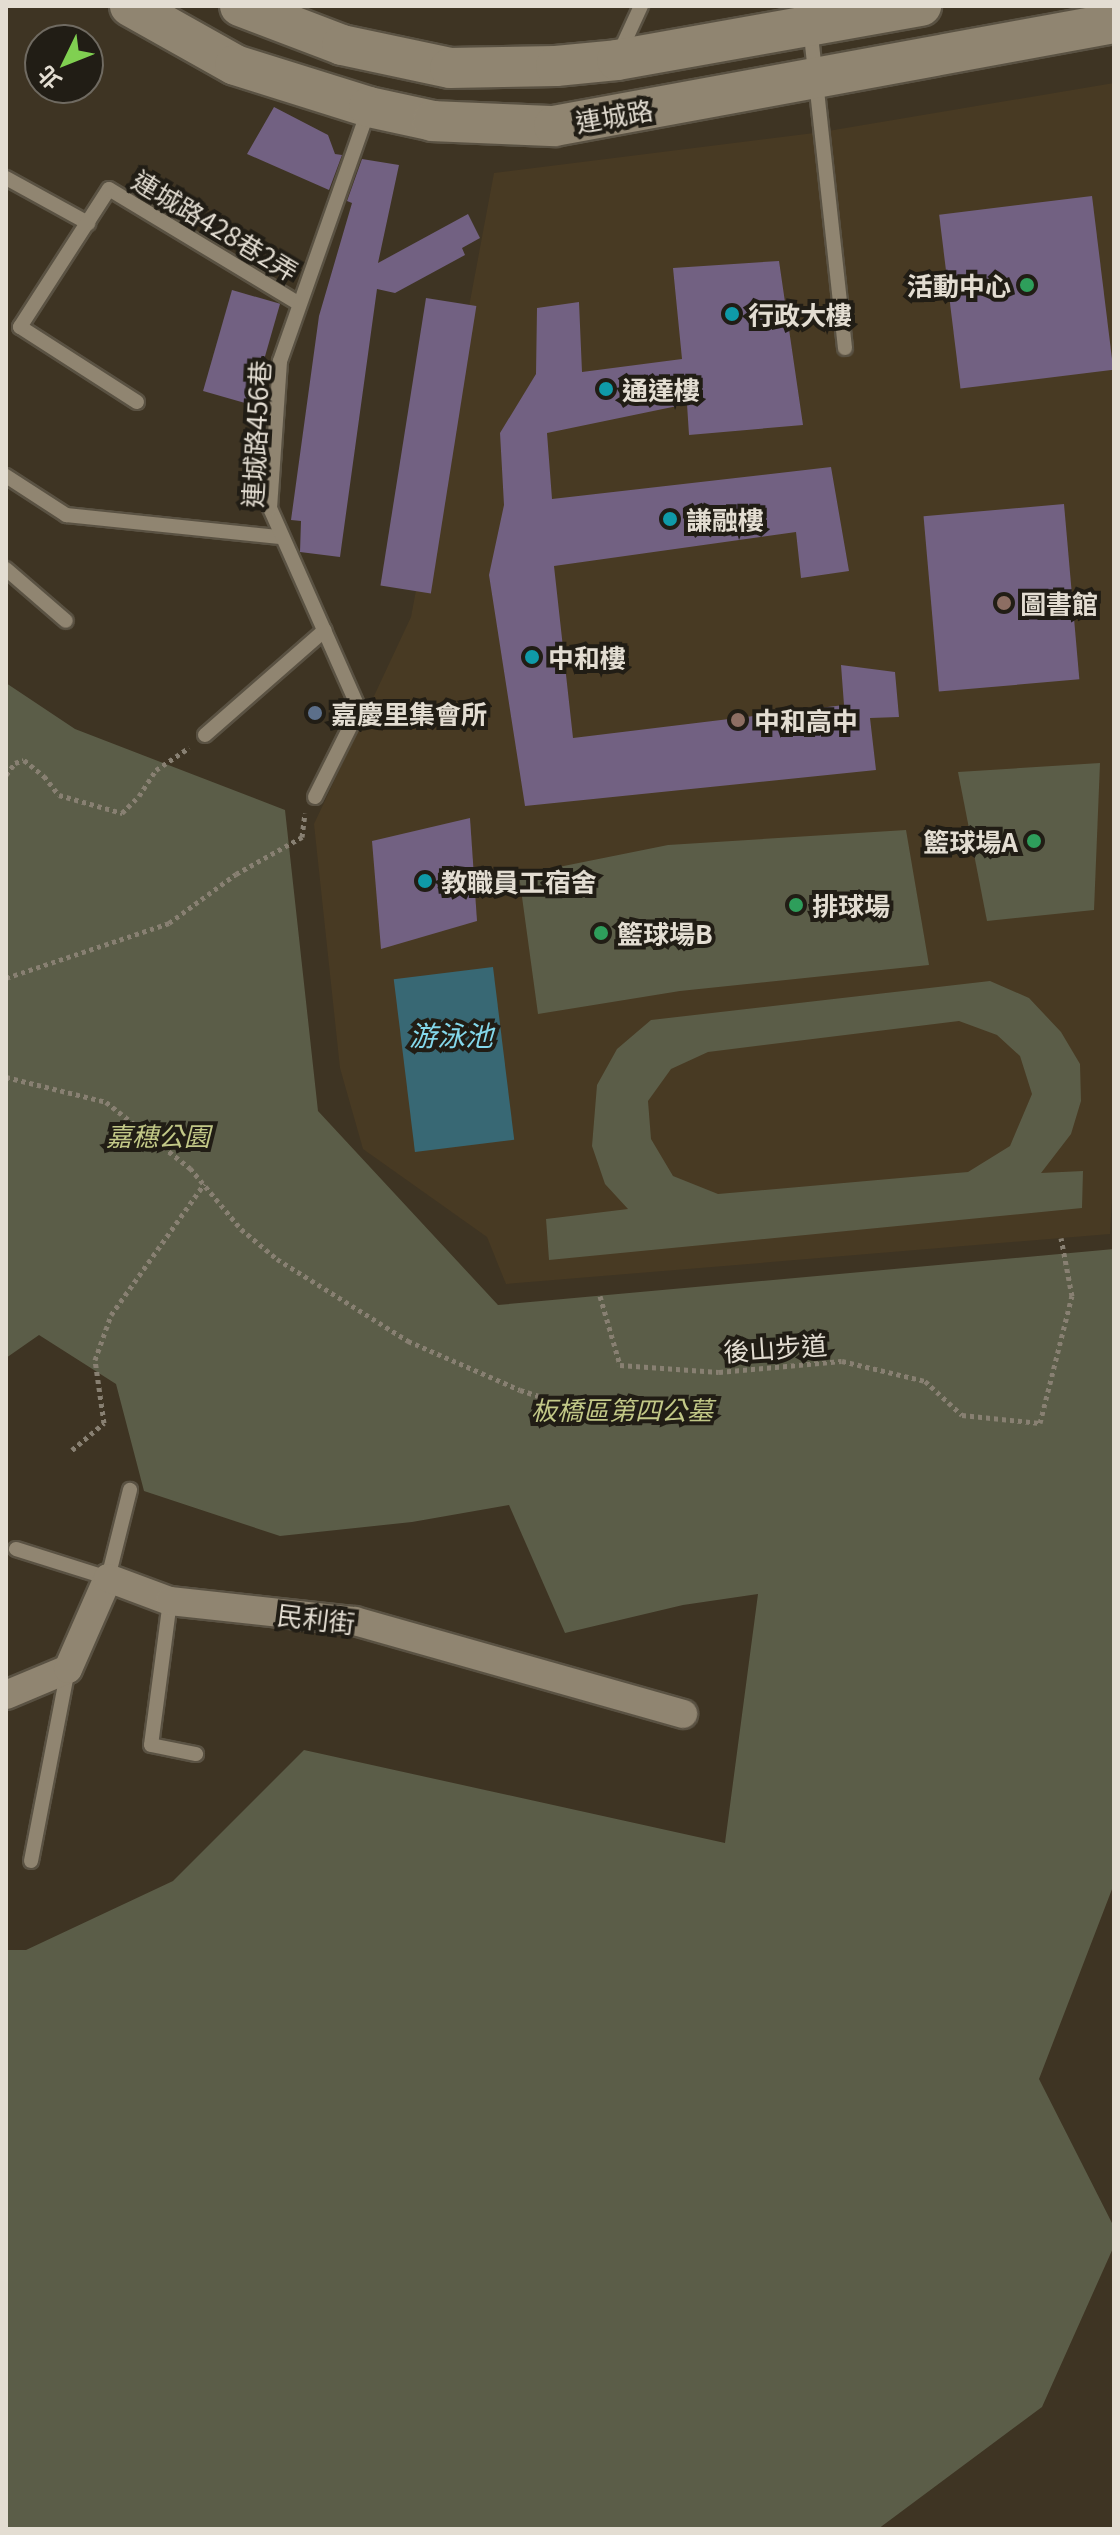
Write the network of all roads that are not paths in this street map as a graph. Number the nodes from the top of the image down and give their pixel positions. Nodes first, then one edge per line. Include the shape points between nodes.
1 (130, 6) edge
2 (240, 6) edge
3 (641, 6) edge
4 (921, 6) edge
5 (290, 15) edge
6 (1114, 23) edge
7 (810, 26) junction
8 (617, 60) junction
9 (816, 80) junction
10 (369, 107) junction
11 (6, 178) edge
12 (88, 223) junction
13 (298, 303) junction
14 (13, 326) edge
15 (845, 348) dead end
16 (137, 402) dead end
17 (6, 476) edge
18 (280, 537) junction
19 (6, 569) edge
20 (66, 621) dead end
21 (325, 630) junction
22 (205, 735) road end
23 (315, 797) road end
24 (130, 1490) dead end
25 (16, 1549) dead end
26 (108, 1578) junction
27 (170, 1601) junction
28 (68, 1669) junction
29 (6, 1695) edge
30 (683, 1714) dead end
31 (196, 1754) dead end
32 (31, 1861) dead end

1 - 10 main road, 連城路 via 235,65
2 - 5 main road, 連城路
3 - 8 lane
4 - 7 main road, 連城路
5 - 8 main road, 連城路 via 342,45 450,68
6 - 9 main road, 連城路
7 - 8 main road, 連城路
7 - 9 lane
9 - 10 main road, 連城路 via 554,126 433,121
9 - 15 lane
10 - 13 lane, 連城路456巷
11 - 12 lane
12 - 13 lane, 連城路428巷2弄 via 109,189
12 - 14 lane
13 - 18 lane, 連城路456巷 via 280,361 270,508
14 - 16 lane
17 - 18 lane via 66,515
18 - 21 lane, 連城路456巷
19 - 20 lane
21 - 22 lane
21 - 23 lane, 連城路456巷 via 359,709
24 - 26 lane
25 - 26 lane
26 - 27 street, 民利街
26 - 28 street
27 - 30 street, 民利街 via 355,1621
27 - 31 lane via 151,1745
28 - 29 street
28 - 32 lane

